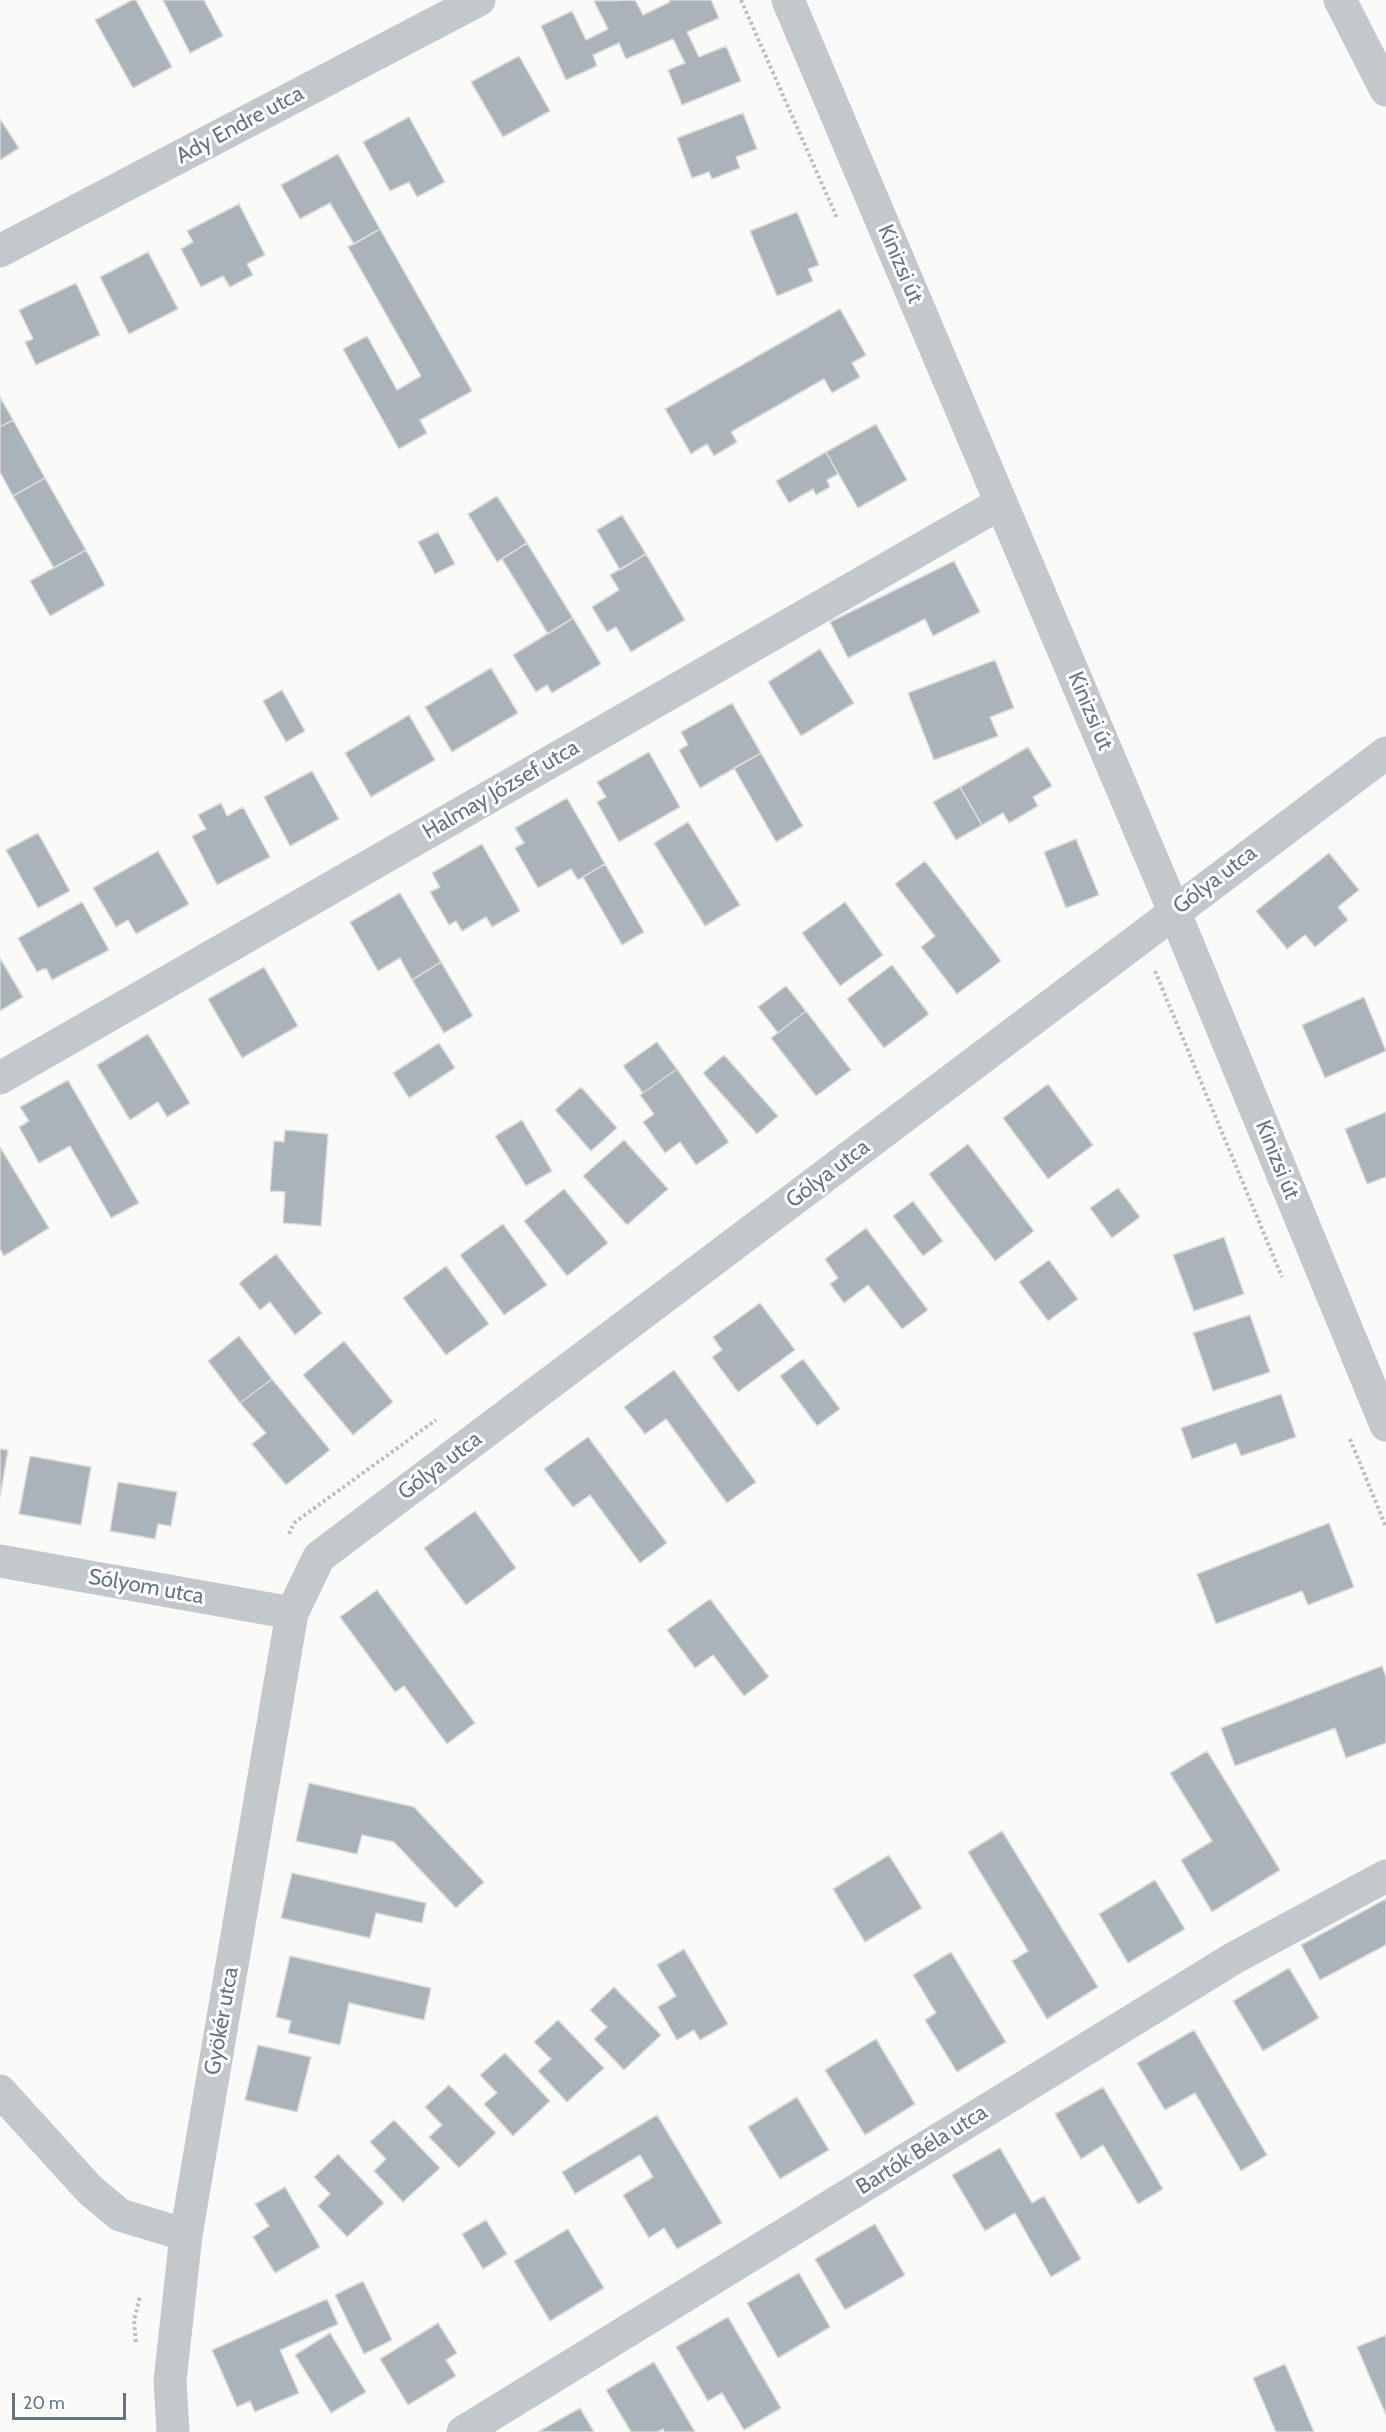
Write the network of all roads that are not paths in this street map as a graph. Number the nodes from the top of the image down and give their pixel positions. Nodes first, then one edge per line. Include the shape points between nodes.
1 (479, 0) edge
2 (788, 0) edge
3 (1340, 0) edge
4 (1386, 90) edge
5 (0, 250) edge
6 (1001, 503) junction
7 (1386, 753) edge
8 (1174, 910) junction
9 (0, 1078) edge
10 (1386, 1425) edge
11 (0, 1561) edge
12 (292, 1613) junction
13 (1386, 1875) edge
14 (0, 2091) edge
15 (186, 2235) junction
16 (173, 2432) edge
17 (463, 2432) edge

1 - 5 street, Ady Endre utca
2 - 6 street, Kinizsi út
3 - 4 street
6 - 8 street, Kinizsi út
6 - 9 street, Halmay József utca
7 - 8 street, Gólya utca
8 - 10 street, Kinizsi út
8 - 12 street, Gólya utca via 1142,938 319,1557
11 - 12 street, Sólyom utca
12 - 15 street, Gyökér utca
13 - 17 street, Bartók Béla utca via 1234,1958
14 - 15 street via 90,2190 120,2215
15 - 16 street, Gyökér utca via 170,2381

